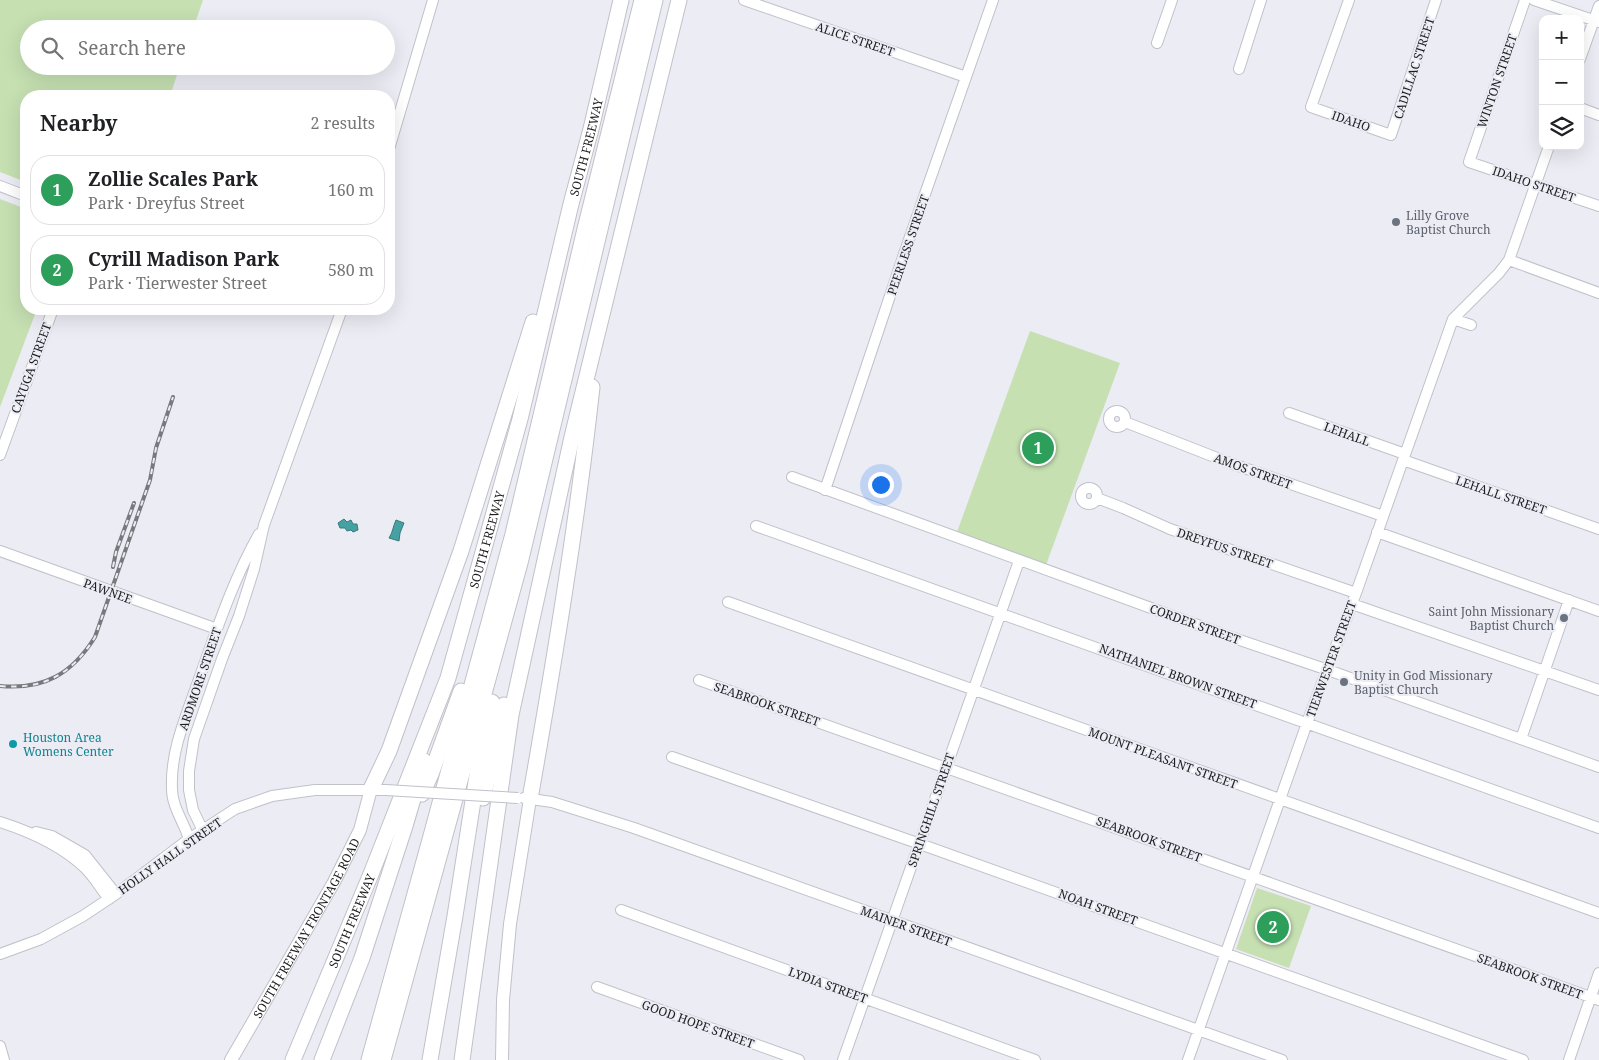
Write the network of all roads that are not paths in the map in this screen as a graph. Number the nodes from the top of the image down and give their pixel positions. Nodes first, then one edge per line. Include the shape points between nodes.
1 (432, 0) edge
2 (621, 0) edge
3 (642, 0) edge
4 (655, 0) edge
5 (679, 0) edge
6 (744, 0) edge
7 (993, 0) edge
8 (1172, 0) edge
9 (1261, 0) edge
10 (1349, 0) edge
11 (1436, 0) edge
12 (1524, 0) edge
13 (1534, 0) edge
14 (1599, 6) edge
15 (1596, 21) edge
16 (1157, 43) dead end
17 (1584, 50) edge
18 (1240, 69) dead end
19 (966, 77) junction
20 (1584, 109) edge
21 (1599, 115) edge
22 (395, 128) edge
23 (1391, 135) joint
24 (1548, 150) edge
25 (1470, 162) joint
26 (1536, 184) junction
27 (0, 186) edge
28 (20, 194) edge
29 (571, 204) junction
30 (1599, 206) edge
31 (1509, 260) junction
32 (1599, 292) edge
33 (51, 315) edge
34 (337, 315) edge
35 (1453, 319) junction
36 (1472, 325) dead end
37 (599, 326) junction
38 (1289, 413) dead end
39 (1125, 422) dead end
40 (0, 455) edge
41 (1404, 457) junction
42 (792, 477) dead end
43 (825, 490) junction
44 (1097, 498) dead end
45 (1383, 516) junction
46 (264, 525) junction
47 (756, 526) dead end
48 (1599, 529) edge
49 (1377, 532) junction
50 (513, 534) junction
51 (0, 551) edge
52 (545, 559) junction
53 (1019, 561) junction
54 (1356, 593) junction
55 (1569, 600) junction
56 (728, 602) dead end
57 (1352, 604) junction
58 (1599, 610) edge
59 (1001, 613) junction
60 (217, 629) junction
61 (500, 636) junction
62 (1328, 670) junction
63 (1545, 671) junction
64 (448, 678) junction
65 (699, 680) dead end
66 (974, 690) junction
67 (1599, 690) edge
68 (1307, 723) junction
69 (180, 737) junction
70 (1521, 739) junction
71 (193, 741) junction
72 (672, 757) dead end
73 (947, 767) junction
74 (1599, 767) edge
75 (378, 789) junction
76 (524, 798) junction
77 (1280, 800) junction
78 (0, 822) edge
79 (405, 826) junction
80 (1599, 828) edge
81 (203, 831) junction
82 (189, 839) junction
83 (920, 844) junction
84 (1254, 877) junction
85 (112, 896) junction
86 (621, 910) dead end
87 (1599, 913) edge
88 (455, 916) junction
89 (892, 921) junction
90 (0, 954) edge
91 (1226, 954) junction
92 (1599, 973) edge
93 (597, 987) dead end
94 (865, 998) junction
95 (1595, 999) edge
96 (1199, 1031) junction
97 (0, 1046) edge
98 (4, 1060) edge
99 (231, 1060) edge
100 (293, 1060) edge
101 (322, 1060) edge
102 (369, 1060) edge
103 (383, 1060) edge
104 (430, 1060) edge
105 (462, 1060) edge
106 (502, 1060) edge
107 (799, 1060) edge
108 (844, 1060) edge
109 (1035, 1060) edge
110 (1188, 1060) edge
111 (1282, 1060) edge
112 (1523, 1060) edge
113 (1569, 1060) edge

1 - 22 street
2 - 29 highway, SOUTH FREEWAY
3 - 50 highway
4 - 61 highway
5 - 37 highway
6 - 19 street, ALICE STREET
7 - 19 street, PEERLESS STREET
8 - 16 street
9 - 18 street
10 - 23 street, IDAHO via 1311,107
11 - 23 street, CADILLAC STREET
12 - 25 street, WINTON STREET
13 - 15 street
14 - 15 street
15 - 17 street
19 - 43 street, PEERLESS STREET
20 - 21 street
24 - 26 street
25 - 26 street, IDAHO STREET
26 - 30 street, IDAHO STREET
26 - 31 street
27 - 28 street
29 - 64 highway, SOUTH FREEWAY via 520,419
29 - 75 highway via 468,529
31 - 32 street
31 - 35 street, TIERWESTER STREET
33 - 40 street, CAYUGA STREET
34 - 46 street, ARDMORE STREET
35 - 36 street
35 - 41 street, TIERWESTER STREET
37 - 52 highway
37 - 76 highway via 585,449 546,705
38 - 41 street, LEHALL
39 - 45 street, AMOS STREET
41 - 45 street, TIERWESTER STREET
41 - 48 street, LEHALL STREET
42 - 43 street, CORDER STREET
43 - 53 street, CORDER STREET
44 - 54 street, DREYFUS STREET via 1170,529
45 - 49 street, TIERWESTER STREET
46 - 60 street, ARDMORE STREET via 243,562
46 - 71 street, ARDMORE STREET via 239,616
47 - 59 street, NATHANIEL BROWN STREET
49 - 54 street, TIERWESTER STREET
49 - 55 street
50 - 79 highway via 501,553 478,643 441,750
50 - 102 highway
51 - 60 street, PAWNEE
52 - 88 highway via 506,696
52 - 105 highway via 511,715
53 - 59 street, SPRINGHILL STREET
53 - 62 street, CORDER STREET
54 - 57 street, TIERWESTER STREET
55 - 58 street
55 - 63 street
56 - 66 street, MOUNT PLEASANT STREET
57 - 62 street, TIERWESTER STREET
57 - 63 street
59 - 66 street, SPRINGHILL STREET
59 - 68 street, NATHANIEL BROWN STREET
60 - 69 street, ARDMORE STREET
61 - 88 highway via 499,668 478,768
61 - 103 highway
62 - 68 street, TIERWESTER STREET
62 - 70 street, CORDER STREET
63 - 67 street
63 - 70 street
64 - 79 highway
64 - 100 highway, SOUTH FREEWAY
65 - 73 street, SEABROOK STREET
66 - 73 street, SPRINGHILL STREET
66 - 77 street, MOUNT PLEASANT STREET
68 - 77 street, TIERWESTER STREET
68 - 80 street, NATHANIEL BROWN STREET
69 - 71 street
69 - 82 street, ARDMORE STREET via 172,768 172,792 178,816
70 - 74 street, CORDER STREET
71 - 81 street, ARDMORE STREET via 189,790 193,810
72 - 83 street, NOAH STREET
73 - 83 street, SPRINGHILL STREET
73 - 84 street, SEABROOK STREET
75 - 76 street, HOLLY HALL STREET, bridge
75 - 81 street, HOLLY HALL STREET via 316,790 272,796 235,810
75 - 99 main road, SOUTH FREEWAY FRONTAGE ROAD via 334,882
76 - 89 street, MAINER STREET via 590,812
76 - 106 main road via 503,1000
77 - 84 street, TIERWESTER STREET
77 - 87 street, MOUNT PLEASANT STREET
78 - 85 street via 52,836 85,855
79 - 101 highway via 362,958
81 - 82 street, HOLLY HALL STREET
82 - 85 street, HOLLY HALL STREET
83 - 89 street, SPRINGHILL STREET
83 - 91 street, NOAH STREET
84 - 91 street, TIERWESTER STREET
84 - 95 street, SEABROOK STREET
85 - 90 street, HOLLY HALL STREET via 41,939
86 - 94 street, LYDIA STREET
88 - 104 highway
89 - 94 street, SPRINGHILL STREET
89 - 96 street, MAINER STREET
91 - 96 street, TIERWESTER STREET
91 - 112 street, NOAH STREET
92 - 95 street
93 - 107 street, GOOD HOPE STREET
94 - 108 street, SPRINGHILL STREET
94 - 109 street, LYDIA STREET
95 - 113 street
96 - 110 street, TIERWESTER STREET
96 - 111 street, MAINER STREET
97 - 98 street

